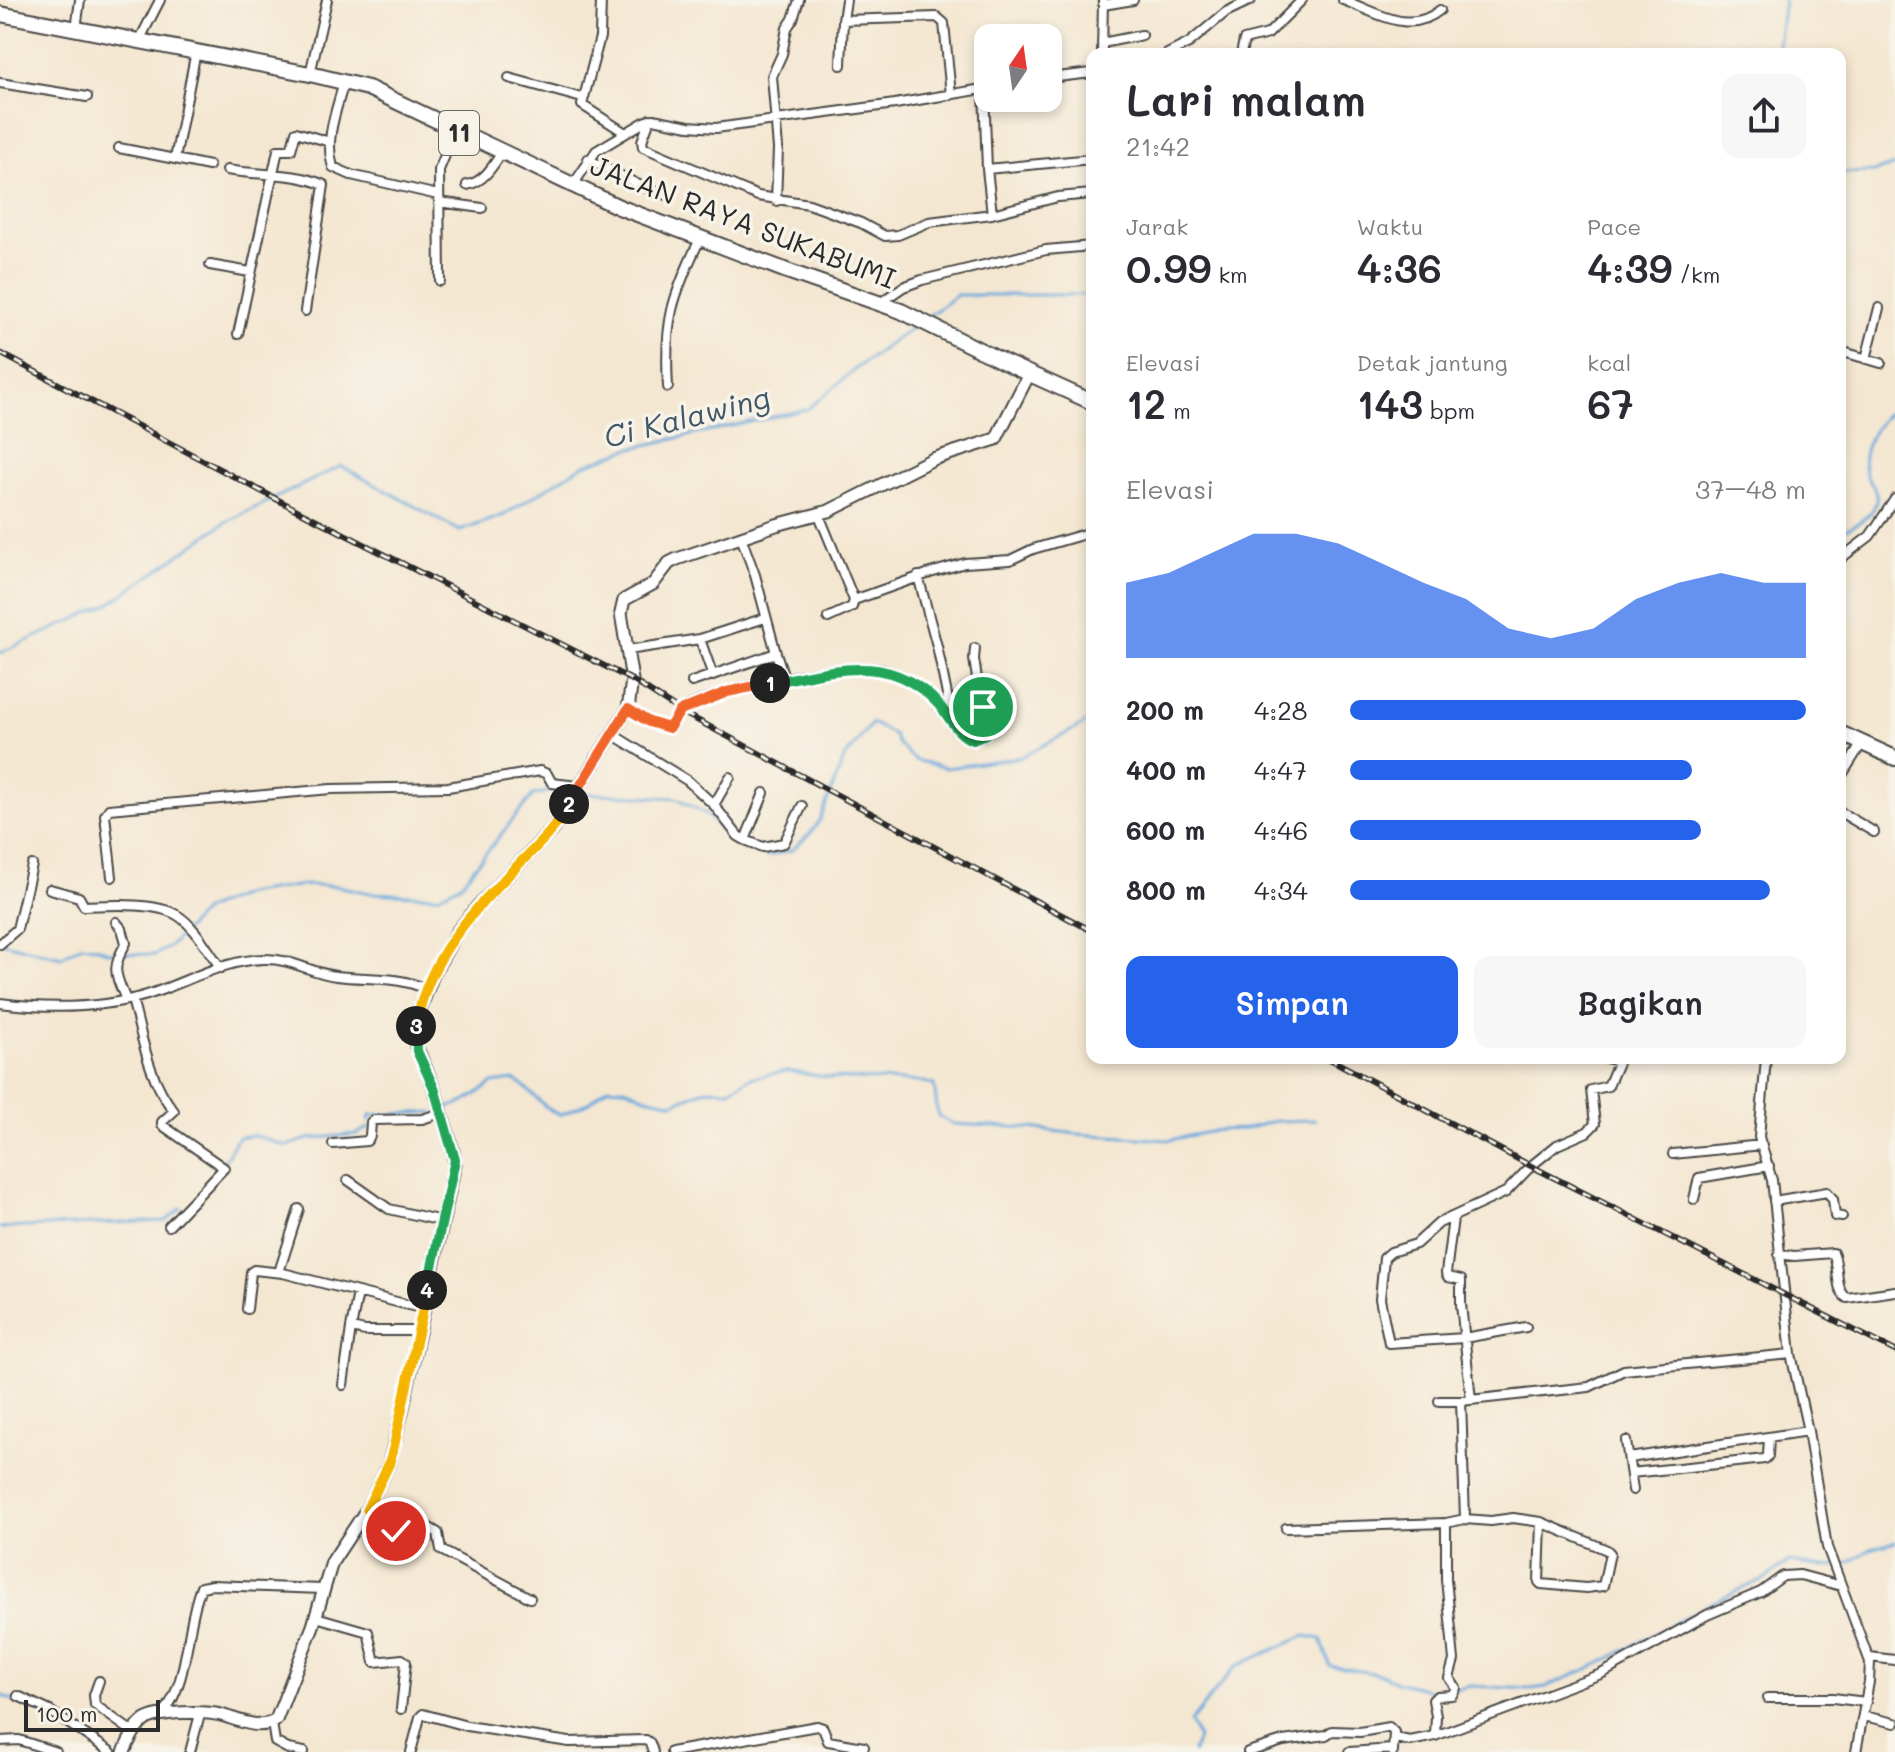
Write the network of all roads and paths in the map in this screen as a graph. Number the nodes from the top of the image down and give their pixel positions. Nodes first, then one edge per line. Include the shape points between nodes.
1 (80, 0) edge
2 (160, 0) edge
3 (327, 0) edge
4 (601, 0) edge
5 (799, 0) edge
6 (846, 0) edge
7 (1133, 0) edge
8 (1251, 0) edge
9 (1302, 0) edge
10 (1343, 0) edge
11 (1103, 2) edge
12 (1440, 10) dead end
13 (0, 14) edge
14 (843, 20) junction
15 (76, 29) junction
16 (1142, 35) dead end
17 (139, 41) junction
18 (1102, 43) junction
19 (1102, 48) edge
20 (1180, 48) edge
21 (1242, 48) edge
22 (196, 51) junction
23 (841, 65) dead end
24 (310, 74) junction
25 (1086, 74) edge
26 (1062, 76) edge
27 (509, 78) dead end
28 (344, 82) junction
29 (0, 83) edge
30 (974, 91) edge
31 (951, 95) junction
32 (87, 97) dead end
33 (582, 98) junction
34 (986, 112) edge
35 (650, 119) junction
36 (775, 119) junction
37 (455, 131) junction
38 (624, 132) junction
39 (330, 142) junction
40 (119, 148) dead end
41 (502, 152) junction
42 (175, 159) junction
43 (588, 159) junction
44 (1086, 160) edge
45 (209, 166) dead end
46 (987, 169) junction
47 (227, 170) dead end
48 (273, 173) junction
49 (467, 185) dead end
50 (573, 185) junction
51 (1086, 195) edge
52 (670, 196) dead end
53 (438, 198) junction
54 (776, 201) junction
55 (482, 208) dead end
56 (992, 214) junction
57 (700, 239) junction
58 (1086, 247) edge
59 (210, 265) dead end
60 (250, 272) junction
61 (440, 281) dead end
62 (880, 303) junction
63 (1879, 308) dead end
64 (305, 311) dead end
65 (238, 334) dead end
66 (1846, 353) edge
67 (1866, 359) junction
68 (1881, 363) dead end
69 (1029, 374) junction
70 (668, 387) dead end
71 (1086, 399) edge
72 (1895, 499) edge
73 (819, 515) junction
74 (1086, 534) edge
75 (741, 537) junction
76 (1846, 554) edge
77 (918, 576) junction
78 (854, 600) junction
79 (765, 618) junction
80 (828, 618) dead end
81 (700, 639) junction
82 (975, 648) dead end
83 (628, 650) junction
84 (776, 653) junction
85 (713, 676) junction
86 (785, 680) junction
87 (692, 682) dead end
88 (628, 709) junction
89 (953, 721) junction
90 (612, 734) junction
91 (1846, 736) edge
92 (1862, 743) junction
93 (1895, 758) edge
94 (1846, 768) edge
95 (730, 777) dead end
96 (578, 786) junction
97 (764, 793) dead end
98 (714, 805) junction
99 (802, 806) dead end
100 (1846, 816) edge
101 (1874, 832) dead end
102 (745, 840) junction
103 (32, 865) dead end
104 (112, 877) dead end
105 (50, 889) dead end
106 (116, 922) dead end
107 (0, 944) edge
108 (221, 968) junction
109 (426, 989) junction
110 (129, 999) junction
111 (0, 1003) edge
112 (1617, 1064) edge
113 (1765, 1064) edge
114 (440, 1111) junction
115 (333, 1144) dead end
116 (1762, 1145) junction
117 (1673, 1154) dead end
118 (1769, 1166) junction
119 (348, 1180) dead end
120 (1694, 1199) dead end
121 (1774, 1201) junction
122 (299, 1209) dead end
123 (1842, 1217) dead end
124 (1453, 1218) junction
125 (442, 1221) junction
126 (169, 1226) dead end
127 (1779, 1254) junction
128 (279, 1272) junction
129 (1895, 1291) edge
130 (358, 1293) junction
131 (247, 1309) dead end
132 (424, 1309) junction
133 (1526, 1327) dead end
134 (351, 1328) junction
135 (420, 1331) junction
136 (1464, 1338) junction
137 (1791, 1354) junction
138 (343, 1385) dead end
139 (1439, 1401) dead end
140 (1466, 1401) junction
141 (1808, 1431) junction
142 (1769, 1437) junction
143 (1626, 1441) dead end
144 (1629, 1458) junction
145 (1631, 1473) junction
146 (1633, 1490) dead end
147 (367, 1509) junction
148 (1465, 1519) junction
149 (1541, 1522) junction
150 (1446, 1523) junction
151 (1286, 1528) dead end
152 (1841, 1586) junction
153 (323, 1589) junction
154 (530, 1598) dead end
155 (316, 1617) junction
156 (1869, 1657) junction
157 (1895, 1660) edge
158 (99, 1681) dead end
159 (18, 1696) dead end
160 (1767, 1698) dead end
161 (1866, 1702) junction
162 (401, 1709) dead end
163 (200, 1714) junction
164 (162, 1715) junction
165 (1863, 1716) junction
166 (272, 1723) junction
167 (1895, 1723) edge
168 (134, 1733) junction
169 (1435, 1736) junction
170 (1395, 1738) junction
171 (0, 1741) edge
172 (864, 1747) dead end
173 (1393, 1750) edge
174 (56, 1752) edge
175 (111, 1752) edge
176 (124, 1752) edge
177 (190, 1752) edge
178 (304, 1752) edge
179 (411, 1752) edge
180 (653, 1752) edge
181 (671, 1752) edge
182 (1248, 1752) edge
183 (1349, 1752) edge
184 (1856, 1752) edge

1 - 15 street
2 - 17 street
3 - 24 street
4 - 33 street via 598,46
5 - 36 street via 772,76
6 - 14 street
7 - 11 street
8 - 20 street via 1222,14
9 - 21 street via 1268,34 1244,40
10 - 12 street via 1413,24
11 - 18 street
13 - 15 highway, JALAN RAYA SUKABUMI / 11
14 - 23 street
14 - 31 street via 940,18
15 - 17 highway, JALAN RAYA SUKABUMI / 11
16 - 18 street
17 - 22 highway, JALAN RAYA SUKABUMI / 11
18 - 19 street
22 - 24 highway, JALAN RAYA SUKABUMI / 11
22 - 42 street
24 - 28 highway, JALAN RAYA SUKABUMI / 11
25 - 26 street
27 - 33 street
28 - 37 highway, JALAN RAYA SUKABUMI / 11 via 382,93
28 - 39 street
29 - 32 street
30 - 31 street
31 - 36 street
33 - 38 street via 584,107
34 - 46 street
35 - 36 street via 708,128
35 - 38 street
35 - 54 street via 643,147
36 - 54 street
37 - 41 highway, JALAN RAYA SUKABUMI / 11
37 - 53 street via 440,164
38 - 43 street
39 - 48 street via 296,132 291,150 278,150
39 - 53 street via 333,167 339,171
40 - 42 street
41 - 49 street via 485,176
41 - 50 highway, JALAN RAYA SUKABUMI / 11
42 - 45 street
43 - 50 street
43 - 52 street
44 - 46 street
46 - 56 street
47 - 48 street
48 - 60 street
48 - 64 street via 324,185
50 - 57 highway, JALAN RAYA SUKABUMI / 11
51 - 56 street
53 - 55 street
53 - 61 street
54 - 56 street via 809,204 885,236 929,222
57 - 62 highway, JALAN RAYA SUKABUMI / 11
57 - 70 street via 668,319
58 - 62 street via 1046,250 922,280
59 - 60 street
60 - 65 street
62 - 69 highway, JALAN RAYA SUKABUMI / 11
63 - 67 street
66 - 67 street
67 - 68 street
69 - 71 highway, JALAN RAYA SUKABUMI / 11
69 - 73 street via 996,439 933,459
72 - 76 street via 1870,536
73 - 75 street
73 - 78 street
74 - 77 street via 1010,560 965,563
75 - 79 street
75 - 83 street via 672,561 653,584 625,598 621,613
77 - 78 street
77 - 89 street
78 - 80 street via 852,607
79 - 81 street
79 - 84 street
81 - 83 street
81 - 85 street
82 - 89 street via 985,734 968,740
83 - 88 street
84 - 85 street
84 - 86 street
85 - 87 street
86 - 88 street via 737,690 680,711 669,728
86 - 89 street via 837,670 888,671 927,693
88 - 90 street
90 - 96 street
90 - 98 street via 679,775
91 - 92 highway
92 - 93 highway
92 - 94 street
95 - 98 street
96 - 104 street via 552,783 540,771 448,787 331,789 109,809 105,815
96 - 109 street via 553,829 463,923
97 - 102 street
98 - 102 street
99 - 102 street via 784,843 763,847
100 - 101 street
103 - 107 street via 17,929
105 - 108 street via 79,897 84,906 175,913
106 - 110 street via 126,943 115,966
108 - 109 street via 279,960 331,976 400,979
108 - 110 street
109 - 114 street via 416,1046
110 - 111 street via 49,1008
110 - 126 street via 165,1102 174,1111 162,1125 224,1168
112 - 124 street via 1608,1086 1591,1090 1594,1127 1557,1145 1506,1192
113 - 116 street
114 - 115 street via 422,1119 374,1120 367,1141
114 - 125 street via 455,1160
116 - 117 street
116 - 118 street
118 - 120 street via 1699,1178
118 - 121 street
119 - 125 street via 389,1209
121 - 123 street via 1827,1192 1835,1216
121 - 127 street
122 - 128 street
124 - 136 street via 1446,1273 1461,1280
124 - 136 street via 1416,1244 1386,1254 1380,1299 1389,1343
125 - 132 street
127 - 129 street via 1833,1253 1840,1291 1847,1298
127 - 137 street
128 - 130 street
128 - 131 street via 251,1272
130 - 132 street
130 - 134 street
132 - 135 street
133 - 136 street
134 - 135 street
134 - 138 street
135 - 147 street via 389,1464
136 - 140 street
137 - 140 street via 1624,1370 1589,1387
137 - 141 street
139 - 140 street
140 - 148 street
141 - 142 street
141 - 152 street via 1827,1547
142 - 144 street
142 - 145 street via 1765,1459
143 - 144 street
144 - 145 street
145 - 146 street
147 - 153 street via 335,1555
147 - 154 street via 394,1530 411,1517 419,1520 440,1534 441,1550
148 - 149 street
148 - 150 street
149 - 149 street via 1609,1551 1603,1586 1539,1582
150 - 151 street
150 - 169 street via 1454,1660 1449,1678 1456,1688 1452,1695 1433,1700
152 - 156 street
152 - 169 street via 1783,1576 1601,1674
153 - 155 street
153 - 164 street via 201,1587 178,1684
155 - 162 street via 368,1632 375,1662 406,1662
155 - 166 street via 279,1717
156 - 157 street
156 - 161 street
158 - 168 street via 95,1705
159 - 175 street
160 - 161 street
161 - 165 street
163 - 164 street
163 - 166 street
163 - 177 street
164 - 168 street via 144,1720
165 - 167 street
165 - 184 street
166 - 178 street via 275,1742
168 - 176 street
169 - 170 street
170 - 173 street
170 - 182 street via 1389,1727 1334,1730
171 - 174 street via 19,1740
172 - 181 street via 828,1741 817,1726
173 - 183 street
179 - 180 street via 423,1714 558,1741 646,1740

